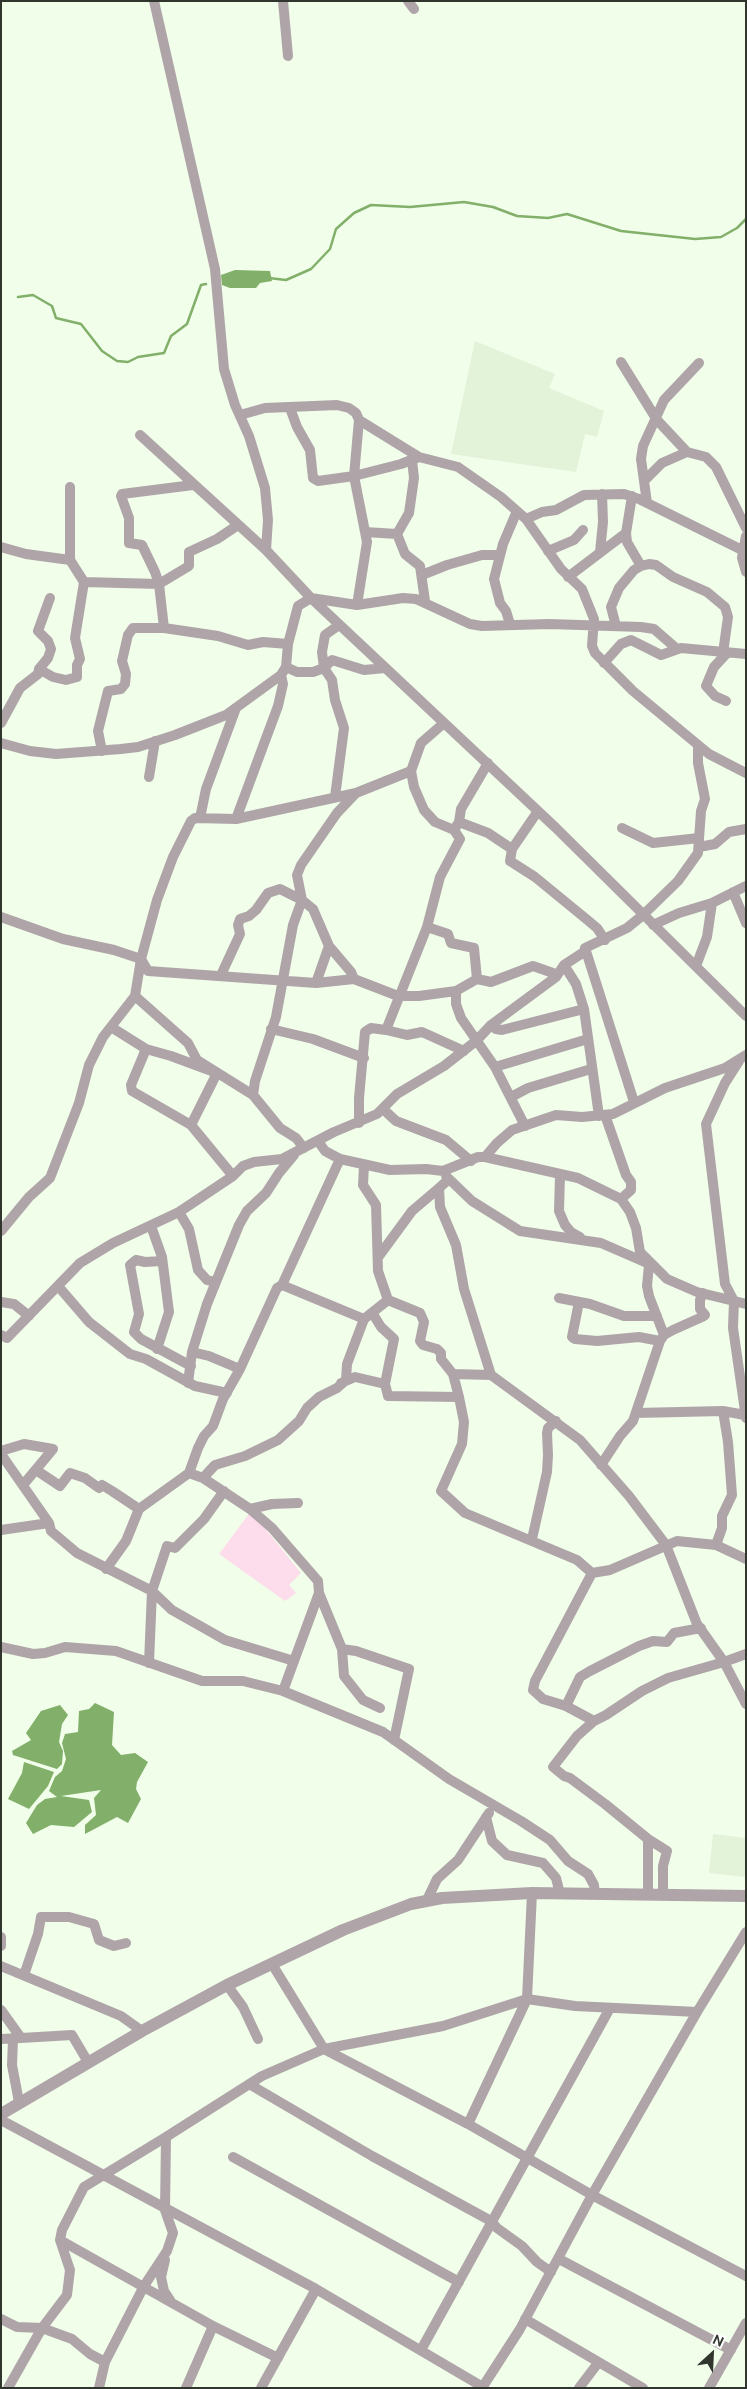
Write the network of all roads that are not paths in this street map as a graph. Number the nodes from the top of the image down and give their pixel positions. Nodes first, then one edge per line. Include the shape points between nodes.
1 (154, 1) edge
2 (282, 1) edge
3 (288, 56) dead end
4 (621, 362) dead end
5 (699, 363) dead end
6 (290, 408) junction
7 (240, 415) junction
8 (359, 420) junction
9 (657, 420) junction
10 (140, 435) dead end
11 (686, 452) junction
12 (416, 459) junction
13 (354, 476) junction
14 (644, 481) junction
15 (194, 485) junction
16 (70, 487) dead end
17 (602, 494) junction
18 (632, 496) junction
19 (647, 502) junction
20 (518, 511) junction
21 (526, 519) junction
22 (238, 526) junction
23 (746, 528) edge
24 (583, 530) dead end
25 (365, 532) junction
26 (626, 533) junction
27 (396, 534) junction
28 (746, 536) edge
29 (1, 546) edge
30 (266, 550) junction
31 (548, 550) junction
32 (742, 550) junction
33 (600, 552) junction
34 (500, 555) junction
35 (70, 560) junction
36 (641, 566) junction
37 (746, 572) edge
38 (422, 575) junction
39 (568, 577) junction
40 (84, 582) junction
41 (159, 584) junction
42 (50, 598) dead end
43 (311, 598) junction
44 (425, 601) junction
45 (357, 605) junction
46 (339, 624) junction
47 (510, 624) junction
48 (595, 626) junction
49 (616, 626) junction
50 (164, 628) junction
51 (288, 644) junction
52 (677, 649) junction
53 (725, 653) junction
54 (746, 654) edge
55 (604, 663) junction
56 (324, 668) junction
57 (385, 668) junction
58 (39, 669) junction
59 (283, 671) junction
60 (726, 701) dead end
61 (236, 708) junction
62 (1, 723) edge
63 (444, 723) junction
64 (155, 741) junction
65 (1, 743) edge
66 (698, 746) junction
67 (102, 751) junction
68 (488, 763) junction
69 (411, 770) junction
70 (746, 773) edge
71 (149, 777) dead end
72 (356, 792) junction
73 (335, 796) junction
74 (538, 810) junction
75 (200, 818) junction
76 (236, 819) junction
77 (456, 826) junction
78 (622, 828) dead end
79 (746, 829) edge
80 (699, 843) junction
81 (512, 849) junction
82 (746, 886) edge
83 (733, 892) junction
84 (302, 900) junction
85 (712, 903) junction
86 (643, 915) junction
87 (1, 916) edge
88 (746, 923) edge
89 (653, 925) junction
90 (427, 926) junction
91 (605, 940) junction
92 (329, 946) junction
93 (585, 948) junction
94 (141, 960) junction
95 (564, 965) junction
96 (696, 966) junction
97 (221, 975) junction
98 (556, 977) junction
99 (477, 979) junction
100 (283, 980) junction
101 (354, 980) junction
102 (316, 983) junction
103 (456, 991) junction
104 (135, 996) junction
105 (398, 996) junction
106 (584, 1009) junction
107 (746, 1016) edge
108 (491, 1025) junction
109 (111, 1027) junction
110 (271, 1029) junction
111 (386, 1030) junction
112 (588, 1039) junction
113 (476, 1041) junction
114 (146, 1049) junction
115 (464, 1051) junction
116 (364, 1058) junction
117 (742, 1058) edge
118 (495, 1068) junction
119 (591, 1069) junction
120 (217, 1073) junction
121 (252, 1096) junction
122 (511, 1097) junction
123 (634, 1102) junction
124 (383, 1110) junction
125 (602, 1116) junction
126 (359, 1123) junction
127 (191, 1125) junction
128 (525, 1126) junction
129 (318, 1141) junction
130 (301, 1151) junction
131 (485, 1157) junction
132 (340, 1159) junction
133 (471, 1162) junction
134 (364, 1165) junction
135 (446, 1175) junction
136 (560, 1175) junction
137 (233, 1176) junction
138 (439, 1188) junction
139 (621, 1199) junction
140 (179, 1212) junction
141 (2, 1226) edge
142 (151, 1226) junction
143 (582, 1238) junction
144 (379, 1256) junction
145 (162, 1261) junction
146 (651, 1266) junction
147 (215, 1282) junction
148 (282, 1285) junction
149 (58, 1286) junction
150 (703, 1293) junction
151 (559, 1298) dead end
152 (388, 1300) junction
153 (734, 1301) junction
154 (1, 1302) edge
155 (579, 1302) junction
156 (746, 1304) edge
157 (29, 1316) junction
158 (368, 1316) junction
159 (657, 1316) junction
160 (3, 1338) edge
161 (662, 1338) junction
162 (157, 1349) junction
163 (192, 1352) junction
164 (191, 1366) junction
165 (240, 1369) junction
166 (453, 1374) junction
167 (491, 1375) junction
168 (188, 1383) junction
169 (341, 1383) junction
170 (385, 1384) junction
171 (227, 1393) junction
172 (459, 1397) junction
173 (722, 1411) junction
174 (636, 1413) junction
175 (746, 1416) edge
176 (556, 1421) junction
177 (1, 1452) edge
178 (601, 1465) junction
179 (36, 1470) junction
180 (189, 1473) junction
181 (203, 1478) junction
182 (23, 1485) junction
183 (224, 1491) junction
184 (298, 1503) dead end
185 (250, 1508) junction
186 (139, 1509) junction
187 (49, 1523) junction
188 (1, 1530) edge
189 (532, 1540) junction
190 (666, 1545) junction
191 (716, 1546) junction
192 (746, 1559) edge
193 (106, 1569) junction
194 (592, 1573) junction
195 (152, 1591) junction
196 (319, 1593) junction
197 (701, 1628) junction
198 (1, 1648) edge
199 (342, 1649) junction
200 (746, 1654) edge
201 (294, 1662) junction
202 (724, 1662) junction
203 (150, 1663) junction
204 (283, 1690) junction
205 (746, 1704) edge
206 (566, 1706) junction
207 (380, 1708) dead end
208 (594, 1721) junction
209 (394, 1740) junction
210 (493, 1806) junction
211 (486, 1818) junction
212 (648, 1839) junction
213 (532, 1894) junction
214 (560, 1894) junction
215 (595, 1894) junction
216 (648, 1895) junction
217 (663, 1895) junction
218 (746, 1896) edge
219 (428, 1900) junction
220 (746, 1932) edge
221 (1, 1937) edge
222 (126, 1943) dead end
223 (1, 1946) edge
224 (272, 1964) junction
225 (1, 1966) edge
226 (24, 1975) junction
227 (227, 1986) junction
228 (527, 1999) junction
229 (610, 2008) junction
230 (1, 2010) edge
231 (697, 2012) junction
232 (142, 2031) junction
233 (17, 2039) junction
234 (258, 2039) dead end
235 (1, 2040) edge
236 (324, 2049) junction
237 (88, 2062) junction
238 (250, 2084) junction
239 (18, 2102) junction
240 (1, 2114) edge
241 (1, 2120) edge
242 (468, 2124) junction
243 (166, 2137) junction
244 (233, 2156) dead end
245 (526, 2158) junction
246 (101, 2175) junction
247 (592, 2195) junction
248 (165, 2210) junction
249 (491, 2220) junction
250 (60, 2240) junction
251 (167, 2252) junction
252 (559, 2259) junction
253 (552, 2272) junction
254 (746, 2276) edge
255 (458, 2282) junction
256 (144, 2286) junction
257 (316, 2289) junction
258 (170, 2302) junction
259 (1, 2319) edge
260 (525, 2319) junction
261 (746, 2323) edge
262 (214, 2326) junction
263 (42, 2328) junction
264 (421, 2350) junction
265 (731, 2350) junction
266 (278, 2358) junction
267 (105, 2362) junction
268 (598, 2363) junction
269 (8, 2388) edge
270 (99, 2388) edge
271 (186, 2388) edge
272 (261, 2388) edge
273 (482, 2388) edge
274 (579, 2388) edge
275 (643, 2388) edge
276 (709, 2388) edge

1 - 7 street via 215,269 224,369
2 - 3 street
4 - 9 street
5 - 9 street via 664,400
6 - 7 street via 266,408
6 - 8 street via 337,405 349,408
6 - 13 street via 310,450 313,478 318,481
7 - 30 street via 250,436 265,488
8 - 12 street
8 - 13 street
9 - 11 street
9 - 14 street via 642,451
10 - 15 street
11 - 14 street via 662,463
11 - 23 street via 706,457 716,467
12 - 13 street
12 - 20 street via 458,467
12 - 27 street via 409,513
13 - 25 street
14 - 19 street
15 - 22 street
15 - 41 street via 121,495 129,518 129,543 142,545
16 - 35 street
17 - 18 street
17 - 21 street via 578,497 556,510
17 - 33 street
18 - 19 street
18 - 26 street
19 - 32 street
20 - 21 street
20 - 34 street
21 - 31 street
22 - 30 street
22 - 41 street via 190,552 189,566
24 - 31 street via 574,540
25 - 27 street
25 - 45 street via 367,542
26 - 33 street
26 - 36 street via 627,542
27 - 38 street via 405,554 417,562
28 - 32 street
29 - 35 street via 26,554
30 - 43 street
31 - 39 street
32 - 37 street
33 - 39 street
34 - 38 street via 482,556
34 - 47 street via 494,579
35 - 40 street
36 - 49 street via 634,570 615,595 611,612
36 - 53 street via 656,565 721,603 728,617
38 - 44 street
39 - 48 street via 582,589
40 - 41 street
40 - 58 street via 75,638 80,659 77,677 66,680
41 - 50 street
42 - 58 street via 38,632 51,649
43 - 45 street
43 - 46 street
43 - 51 street via 298,606
44 - 45 street via 403,598
44 - 47 street via 470,624
46 - 56 street via 325,635
46 - 57 street
47 - 48 street
48 - 49 street
48 - 55 street via 592,646
49 - 52 street via 654,629
50 - 51 street via 218,636 248,645 264,642
50 - 67 street via 138,628 128,635 122,661 125,684 123,688 108,692 100,721 98,730
51 - 59 street
52 - 53 street
52 - 55 street via 657,654 637,642 626,641
53 - 54 street
53 - 60 street via 714,667 706,686 715,696
55 - 66 street
56 - 57 street via 332,660 364,670
56 - 59 street via 312,672
56 - 73 street via 332,680 344,728
57 - 63 street
58 - 62 street via 38,674 20,688
59 - 61 street
59 - 76 street via 278,706
61 - 64 street via 226,715
61 - 75 street via 206,789
63 - 68 street
63 - 69 street via 421,743
64 - 67 street
64 - 71 street
65 - 67 street via 56,754
66 - 70 street via 721,762
66 - 80 street via 705,795
68 - 74 street
68 - 77 street via 461,808
69 - 72 street
69 - 77 street via 424,810 435,822
72 - 73 street
72 - 84 street via 337,814 297,875
73 - 76 street
74 - 81 street
74 - 86 street
75 - 76 street
75 - 94 street via 191,820 173,857 157,900
77 - 81 street via 488,833
77 - 90 street via 460,840 440,877
78 - 80 street via 653,843
79 - 80 street via 729,832 715,844
80 - 86 street via 696,857 678,881
81 - 91 street via 510,861 585,918
82 - 83 street
83 - 85 street
83 - 88 street
84 - 92 street via 313,909
84 - 97 street via 280,889 268,893 256,910 240,919 240,934
84 - 100 street via 293,924
85 - 89 street
85 - 96 street via 707,937
86 - 89 street
86 - 91 street via 628,928
87 - 94 street via 63,939 114,950
89 - 96 street
90 - 99 street via 444,931 451,942 474,948
90 - 105 street
91 - 93 street
92 - 101 street
92 - 102 street
93 - 95 street
93 - 123 street
94 - 97 street via 148,971
94 - 104 street
95 - 98 street
95 - 106 street via 576,984
96 - 107 street
97 - 100 street
98 - 99 street via 552,972 533,966 491,982
98 - 108 street
99 - 103 street
100 - 102 street
100 - 110 street
101 - 102 street
101 - 105 street
103 - 105 street
103 - 113 street via 460,1018
104 - 109 street
104 - 120 street via 188,1043 197,1060
105 - 111 street
106 - 108 street via 502,1030
106 - 112 street
108 - 113 street
109 - 114 street
109 - 141 street via 89,1065 79,1103 50,1178
110 - 116 street via 314,1039
110 - 121 street
111 - 115 street via 406,1035 422,1032
111 - 116 street via 370,1028 365,1032
112 - 118 street
112 - 119 street
113 - 115 street
113 - 118 street
114 - 120 street
114 - 127 street via 131,1085 132,1091
115 - 124 street via 397,1094
116 - 126 street
117 - 123 street
117 - 153 street via 725,1083 706,1124 725,1284
118 - 122 street
119 - 122 street via 528,1088
119 - 125 street
120 - 121 street
120 - 127 street
121 - 130 street via 280,1128 296,1138
122 - 128 street
123 - 125 street via 613,1114
124 - 126 street
124 - 133 street via 396,1121 446,1140
125 - 128 street via 582,1118 556,1114
125 - 139 street via 631,1182 631,1190
126 - 129 street
127 - 137 street
128 - 131 street via 512,1130
129 - 130 street
129 - 132 street via 325,1151
130 - 137 street via 282,1159 243,1166
130 - 147 street via 247,1211
131 - 133 street
131 - 136 street
132 - 134 street
132 - 148 street
133 - 135 street
134 - 135 street via 390,1170 426,1169
134 - 144 street via 363,1184 376,1205 375,1242
135 - 138 street
135 - 143 street via 485,1211 520,1231
136 - 139 street via 578,1178
136 - 143 street via 559,1211 571,1232
137 - 140 street
138 - 144 street via 412,1211
138 - 167 street via 440,1207 456,1245 464,1289
139 - 146 street via 636,1228 640,1252
140 - 142 street
140 - 147 street via 190,1229 198,1270 207,1280
142 - 145 street
142 - 149 street via 91,1255
143 - 146 street via 610,1246
144 - 152 street via 378,1271
145 - 162 street via 169,1312
145 - 162 street via 136,1260 128,1268 139,1314 134,1332
146 - 150 street via 667,1279
146 - 159 street via 648,1286
147 - 163 street
148 - 158 street
148 - 165 street via 277,1288
149 - 157 street
149 - 168 street via 112,1342
150 - 153 street
150 - 161 street via 700,1309 705,1315
151 - 155 street
152 - 158 street
152 - 166 street via 420,1312 424,1322 420,1341 437,1349 441,1353 440,1359
153 - 156 street
153 - 175 street via 733,1328
154 - 157 street via 14,1304
155 - 159 street via 624,1316
155 - 161 street via 572,1337 575,1339
157 - 160 street
158 - 169 street via 347,1364 346,1380
158 - 170 street via 394,1339
159 - 161 street
161 - 174 street
162 - 164 street
163 - 164 street
163 - 165 street
164 - 168 street
165 - 171 street
166 - 167 street
166 - 172 street
167 - 176 street
168 - 171 street
169 - 170 street via 355,1377
169 - 181 street via 319,1396 278,1440 246,1456 216,1465
170 - 172 street via 388,1396
171 - 180 street via 214,1426 198,1448
172 - 189 street via 464,1422 462,1444 441,1491 465,1513
173 - 174 street
173 - 175 street
173 - 191 street via 732,1495 722,1516
174 - 178 street
176 - 178 street via 580,1440
176 - 189 street via 548,1428 547,1472
177 - 179 street via 24,1444 53,1449
177 - 182 street
178 - 190 street
179 - 182 street
179 - 186 street via 60,1486 70,1474 85,1478
180 - 181 street
180 - 186 street
181 - 183 street
182 - 187 street
183 - 185 street
183 - 195 street via 204,1519 175,1548 167,1546
184 - 185 street
185 - 196 street via 318,1581
186 - 193 street via 126,1541
187 - 188 street
187 - 193 street via 51,1531 59,1539
189 - 194 street via 577,1560
190 - 191 street via 677,1540
190 - 194 street via 610,1570
190 - 197 street
191 - 192 street
193 - 195 street
194 - 206 street via 533,1690 543,1699
195 - 201 street via 172,1610 225,1640
195 - 203 street
196 - 199 street
196 - 201 street
197 - 202 street
197 - 206 street via 674,1633 667,1642 653,1641 597,1667 580,1678
198 - 203 street via 33,1654 64,1647 116,1652
199 - 207 street via 344,1676 363,1700
199 - 209 street via 409,1669
200 - 202 street
201 - 204 street
202 - 205 street
202 - 208 street via 668,1678
203 - 204 street via 202,1681 243,1681
204 - 209 street via 383,1732
206 - 208 street
208 - 212 street via 577,1736 553,1767 606,1804
209 - 210 street
210 - 211 street
210 - 215 street via 550,1840 568,1862 588,1874
211 - 214 street via 492,1841 507,1855 543,1864 556,1878
211 - 219 street via 458,1860 437,1879
212 - 216 street
212 - 217 street via 667,1851 663,1866
213 - 214 street
213 - 219 street
213 - 228 street
214 - 215 street
215 - 216 street
216 - 217 street
217 - 218 street
219 - 224 street via 343,1930
220 - 231 street
221 - 223 street
222 - 226 street via 114,1946 99,1940 94,1924 69,1917 41,1917
224 - 227 street
224 - 236 street
225 - 226 street
226 - 232 street via 121,2016
227 - 232 street
227 - 234 street
228 - 229 street
228 - 236 street via 443,2026
228 - 242 street
229 - 231 street
229 - 245 street
230 - 233 street
231 - 247 street
232 - 237 street
233 - 235 street
233 - 237 street via 72,2035
233 - 239 street via 12,2065
236 - 238 street
236 - 242 street
237 - 239 street
238 - 243 street
238 - 249 street via 372,2156
239 - 240 street
241 - 246 street
242 - 245 street
243 - 246 street
243 - 248 street
244 - 255 street
245 - 247 street
245 - 249 street
246 - 248 street
246 - 250 street via 84,2187
247 - 252 street
247 - 254 street
248 - 251 street via 173,2233
248 - 257 street
249 - 253 street
249 - 255 street
250 - 256 street
250 - 263 street via 70,2270 67,2294
251 - 256 street
251 - 258 street via 161,2277
252 - 253 street
252 - 265 street
253 - 260 street
255 - 264 street
256 - 258 street
256 - 267 street
257 - 264 street
257 - 266 street
258 - 262 street
259 - 263 street via 17,2327
260 - 268 street
260 - 273 street
261 - 265 street
262 - 266 street
262 - 271 street
263 - 267 street via 72,2339
263 - 269 street
264 - 273 street
265 - 276 street
266 - 272 street
267 - 270 street
268 - 274 street
268 - 275 street

